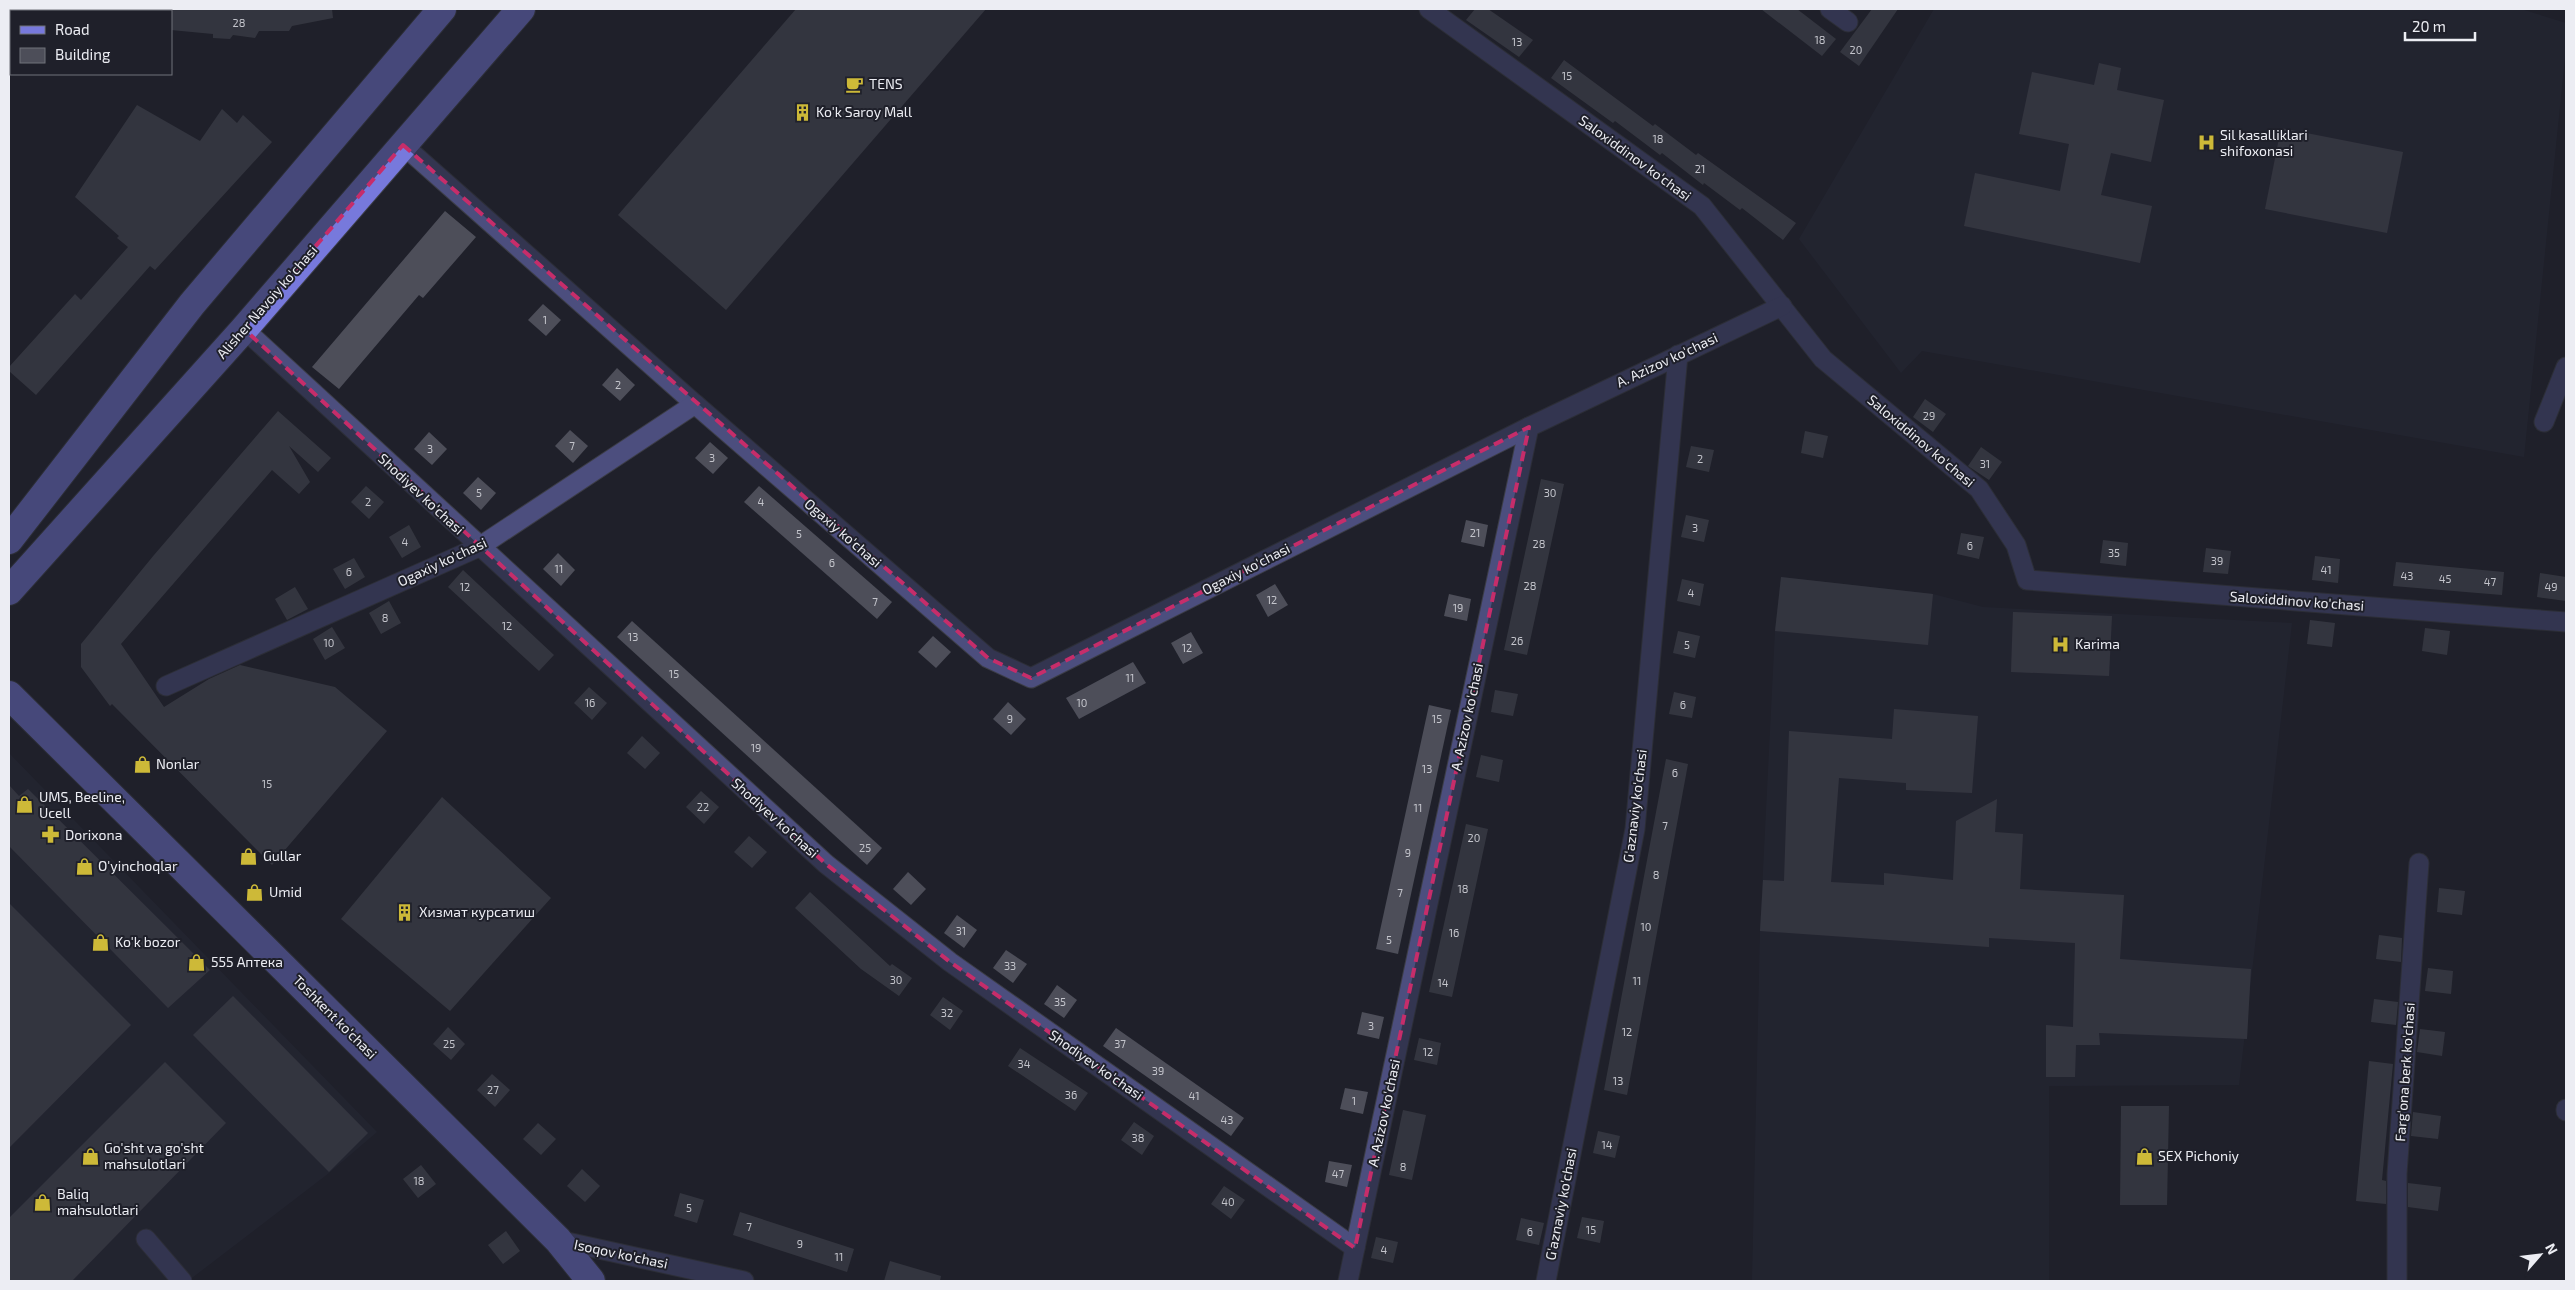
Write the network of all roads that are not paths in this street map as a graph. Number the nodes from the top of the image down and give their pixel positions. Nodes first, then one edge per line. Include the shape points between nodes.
1 (442, 9) edge
2 (521, 9) edge
3 (1429, 9) edge
4 (1830, 9) edge
5 (1848, 22) dead end
6 (403, 145) junction
7 (1782, 306) junction
8 (244, 329) junction
9 (1678, 355) junction
10 (2566, 366) edge
11 (695, 404) junction
12 (2544, 422) dead end
13 (1529, 426) junction
14 (12, 531) edge
15 (479, 547) junction
16 (9, 591) edge
17 (2566, 622) edge
18 (166, 686) dead end
19 (9, 695) edge
20 (2419, 863) dead end
21 (146, 1239) dead end
22 (558, 1240) junction
23 (1355, 1248) junction
24 (182, 1281) edge
25 (591, 1281) edge
26 (744, 1281) edge
27 (1348, 1281) edge
28 (1546, 1281) edge
29 (2397, 1281) edge

1 - 14 main road via 192,304
2 - 6 main road, Alisher Navoiy ko'chasi
3 - 7 street, Saloxiddinov ko'chasi via 1702,206
4 - 5 street
6 - 8 main road, Alisher Navoiy ko'chasi
6 - 11 street
7 - 9 street, A. Azizov ko'chasi
7 - 17 street, Saloxiddinov ko'chasi via 1823,360 1978,489 2016,545 2027,580
8 - 15 street, Shodiyev ko'chasi
8 - 16 main road, Alisher Navoiy ko'chasi
9 - 13 street, A. Azizov ko'chasi
9 - 28 street, G'aznaviy ko'chasi via 1636,829
10 - 12 street
11 - 13 street, Ogaxiy ko'chasi via 988,658 1031,678
11 - 15 street, Ogaxiy ko'chasi
13 - 23 street, A. Azizov ko'chasi
15 - 18 street, Ogaxiy ko'chasi
15 - 23 street, Shodiyev ko'chasi via 826,864 950,962
19 - 22 main road, Toshkent ko'chasi
20 - 29 street, Farg'ona berk ko'chasi via 2398,1174
21 - 24 street
22 - 25 main road, Toshkent ko'chasi
22 - 26 street, Isoqov ko'chasi
23 - 27 street, A. Azizov ko'chasi

